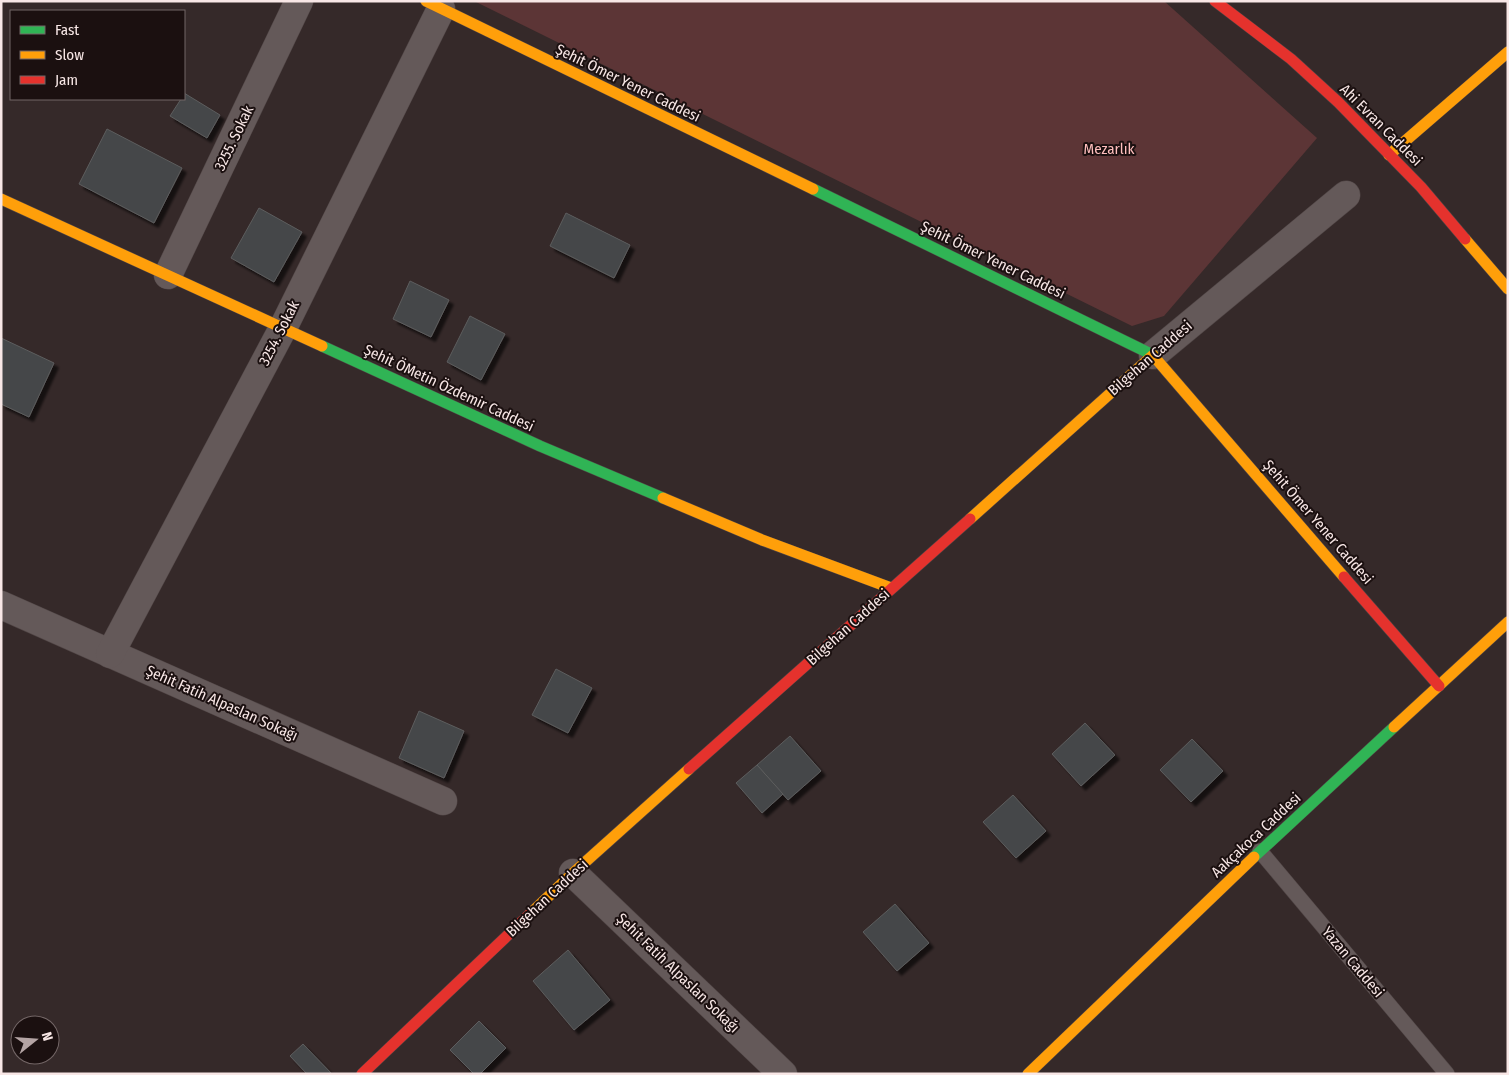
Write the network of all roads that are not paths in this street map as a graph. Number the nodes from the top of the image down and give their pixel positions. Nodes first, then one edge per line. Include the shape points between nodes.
1 (299, 1) edge
2 (1215, 1) edge
3 (434, 5) edge
4 (1508, 52) edge
5 (1389, 155) junction
6 (1346, 195) dead end
7 (1, 199) edge
8 (168, 275) junction
9 (1508, 289) edge
10 (282, 328) junction
11 (1153, 355) junction
12 (891, 588) junction
13 (1, 605) edge
14 (1508, 622) edge
15 (110, 654) junction
16 (1439, 686) junction
17 (443, 802) dead end
18 (1260, 851) junction
19 (572, 873) junction
20 (362, 1074) edge
21 (783, 1074) edge
22 (1028, 1074) edge
23 (1446, 1074) edge

1 - 8 street, 3255. Sokak
2 - 5 street, Ahi Evran Caddesi via 1292,59
3 - 10 street, 3254. Sokak
3 - 11 street, Şehit Ömer Yener Caddesi
4 - 5 street
5 - 9 street, Ahi Evran Caddesi via 1421,187
6 - 11 street, Bilgehan Caddesi
7 - 8 street, Şehit ÖMetin Özdemir Caddesi
8 - 10 street, Şehit ÖMetin Özdemir Caddesi
10 - 12 street, Şehit ÖMetin Özdemir Caddesi via 540,446 762,540
10 - 15 street, 3254. Sokak
11 - 12 street, Bilgehan Caddesi
11 - 16 street, Şehit Ömer Yener Caddesi
12 - 19 street, Bilgehan Caddesi
13 - 15 street, Şehit Fatih Alpaslan Sokağı
14 - 16 street, Aakçakoca Caddesi
15 - 17 street, Şehit Fatih Alpaslan Sokağı
16 - 18 street, Aakçakoca Caddesi
18 - 22 street, Aakçakoca Caddesi
18 - 23 lane, Yazan Caddesi
19 - 20 street, Bilgehan Caddesi
19 - 21 street, Şehit Fatih Alpaslan Sokağı

